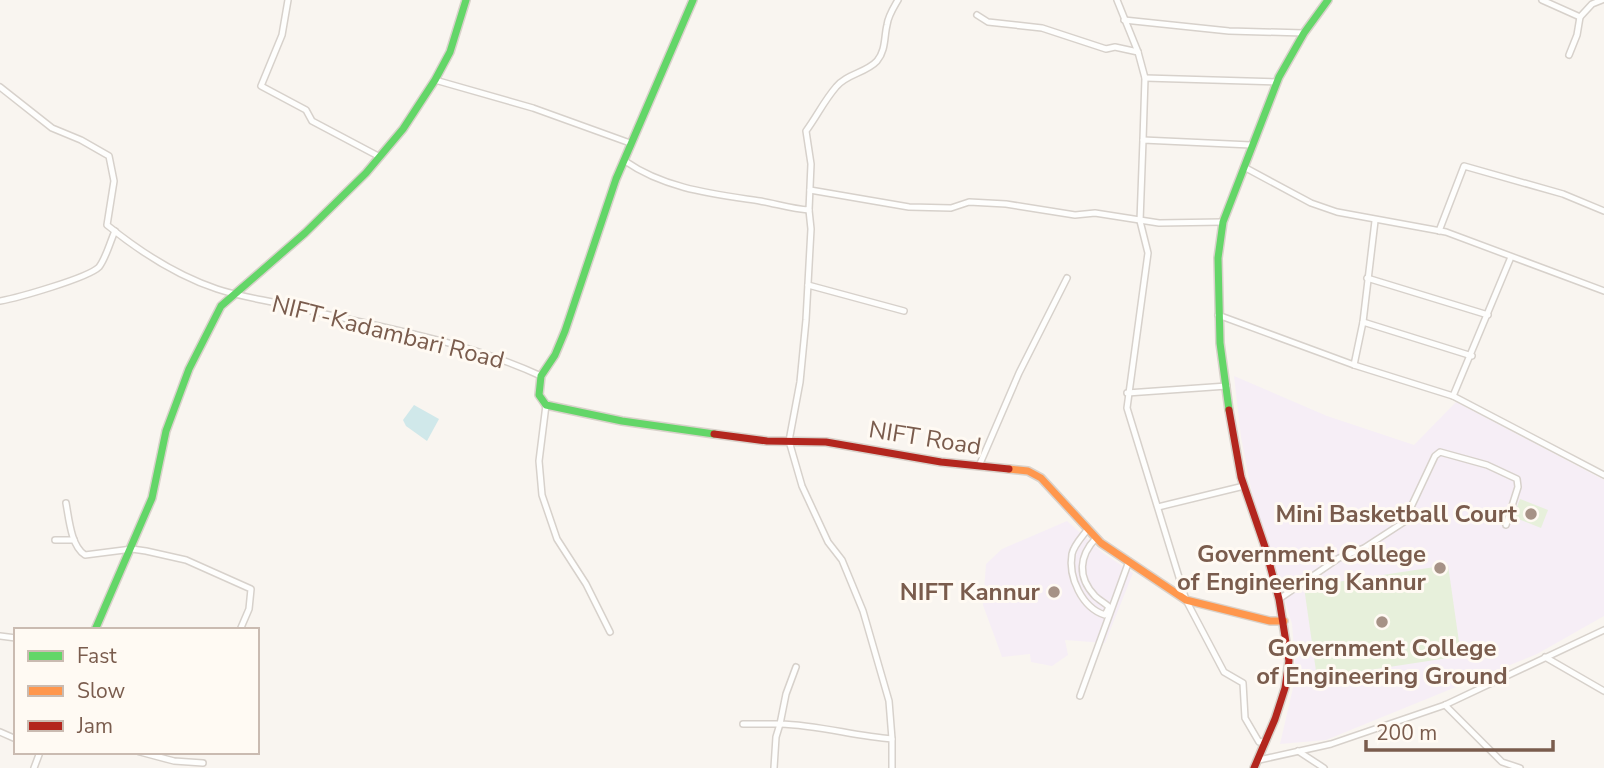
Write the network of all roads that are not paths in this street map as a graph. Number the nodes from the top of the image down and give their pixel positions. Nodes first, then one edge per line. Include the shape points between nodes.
1 (288, 0) edge
2 (466, 0) edge
3 (693, 0) edge
4 (898, 0) edge
5 (1117, 0) edge
6 (1328, 0) edge
7 (1542, 0) edge
8 (1602, 0) edge
9 (976, 15) dead end
10 (1580, 17) junction
11 (1124, 20) junction
12 (1304, 33) junction
13 (1138, 52) junction
14 (1569, 55) dead end
15 (1145, 78) junction
16 (435, 80) junction
17 (1277, 82) junction
18 (0, 88) edge
19 (1143, 140) junction
20 (630, 143) junction
21 (1251, 145) junction
22 (380, 157) junction
23 (625, 161) junction
24 (1244, 167) junction
25 (810, 190) junction
26 (809, 210) junction
27 (1604, 211) edge
28 (1140, 221) junction
29 (1375, 221) junction
30 (1223, 222) junction
31 (115, 231) junction
32 (1439, 231) junction
33 (1511, 257) junction
34 (1067, 278) dead end
35 (1367, 278) junction
36 (808, 285) junction
37 (1604, 291) edge
38 (233, 293) junction
39 (0, 300) edge
40 (904, 312) dead end
41 (1488, 315) junction
42 (1218, 316) junction
43 (1363, 322) junction
44 (1472, 356) junction
45 (1354, 365) junction
46 (541, 376) junction
47 (1227, 386) junction
48 (1127, 393) junction
49 (1453, 396) junction
50 (546, 405) junction
51 (789, 441) junction
52 (979, 466) junction
53 (1604, 475) edge
54 (1244, 486) junction
55 (66, 503) dead end
56 (1158, 507) junction
57 (1506, 525) dead end
58 (1087, 530) junction
59 (1096, 538) junction
60 (55, 540) dead end
61 (74, 540) junction
62 (132, 548) junction
63 (1129, 561) junction
64 (1279, 599) junction
65 (1186, 600) junction
66 (1283, 621) junction
67 (96, 628) edge
68 (241, 628) edge
69 (1604, 629) edge
70 (610, 632) dead end
71 (1545, 657) junction
72 (796, 667) dead end
73 (1604, 691) edge
74 (1080, 696) dead end
75 (1445, 705) junction
76 (743, 723) dead end
77 (780, 724) junction
78 (892, 739) junction
79 (1266, 741) junction
80 (1298, 751) junction
81 (148, 754) edge
82 (1259, 760) junction
83 (202, 763) dead end
84 (774, 768) edge
85 (892, 768) edge
86 (1254, 768) edge
87 (1324, 768) edge
88 (1520, 768) edge

1 - 22 street via 282,35 261,86 306,110 320,126
2 - 16 street via 450,52
3 - 20 street
4 - 25 street via 878,60 836,86 806,131
5 - 11 street
6 - 12 street
7 - 10 street
8 - 10 street
9 - 13 street via 988,22 1042,28 1106,49
10 - 14 street
11 - 12 street
11 - 13 street
12 - 17 street
13 - 15 street
15 - 17 street
15 - 19 street
16 - 20 street
16 - 22 street
17 - 21 street
18 - 31 street via 52,128 110,156 114,181 107,225
19 - 21 street
19 - 28 street
20 - 23 street
21 - 24 street
22 - 38 street via 305,233
23 - 26 street via 658,180
23 - 46 street via 565,331
24 - 29 street via 1311,203
24 - 30 street
25 - 26 street
25 - 28 street via 909,207 951,208 969,202
26 - 36 street
27 - 32 street via 1563,194 1464,166
28 - 30 street
28 - 48 street via 1148,253
29 - 32 street
29 - 35 street
30 - 42 street
31 - 38 street, NIFT-Kadambari Road via 165,264
31 - 39 street via 99,267 39,292
32 - 33 street
33 - 37 street
33 - 41 street
34 - 52 street
35 - 41 street
35 - 43 street
36 - 40 street
36 - 51 street via 800,382
38 - 46 street, NIFT-Kadambari Road via 414,335
38 - 62 street via 221,306 189,369 166,431 152,498
41 - 44 street
42 - 45 street
42 - 47 street
43 - 44 street
43 - 45 street
44 - 49 street
45 - 49 street
46 - 50 street via 539,395
47 - 48 street
47 - 54 street
48 - 56 street via 1127,408
49 - 53 street
50 - 51 street, NIFT Road via 622,421
50 - 70 street via 539,461 542,495 558,539
51 - 52 street, NIFT Road via 826,442
51 - 78 street via 802,486 863,611 888,701
52 - 58 street, NIFT Road via 1028,471 1041,478
54 - 56 street
54 - 64 street
55 - 61 street
56 - 65 street
57 - 64 street via 1517,479 1440,452 1404,522
58 - 59 street, NIFT Road
58 - 59 street via 1072,558 1076,588 1097,613 1105,615 1109,607 1091,591 1083,571 1083,555
59 - 63 street, NIFT Road
60 - 61 street
61 - 62 street via 85,555
62 - 67 street
62 - 68 street via 186,560 251,589
63 - 65 street, NIFT Road
63 - 74 street
64 - 66 street
65 - 66 street, NIFT Road
65 - 79 street via 1224,673 1243,683 1245,718 1259,742
66 - 79 street via 1289,661 1285,688
69 - 71 street
71 - 73 street
71 - 75 street
72 - 77 street
75 - 80 street
75 - 88 street via 1496,758
76 - 77 street
77 - 78 street
77 - 84 street
78 - 85 street
79 - 82 street
80 - 82 street
80 - 87 street
81 - 83 street
82 - 86 street

